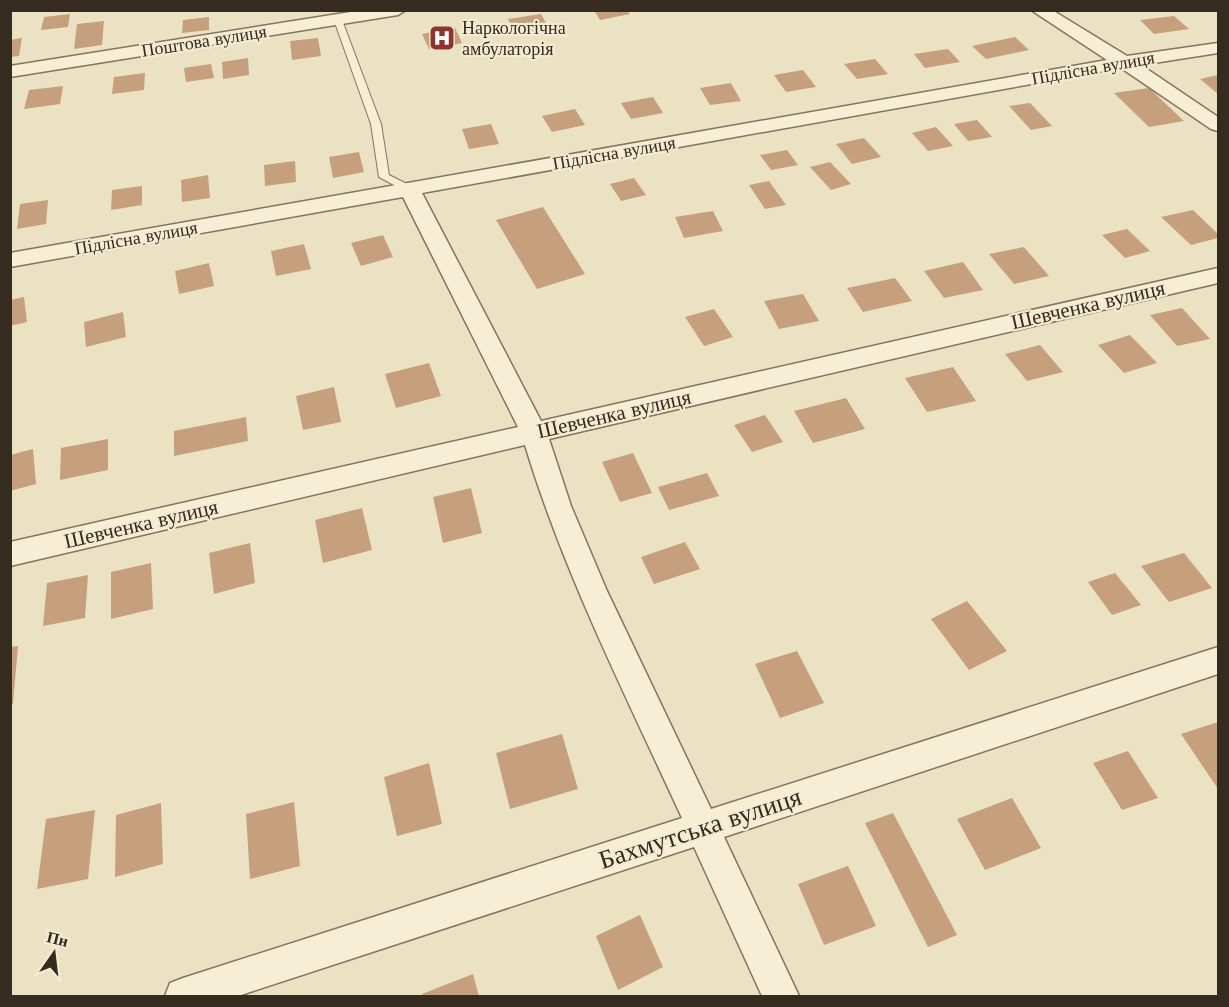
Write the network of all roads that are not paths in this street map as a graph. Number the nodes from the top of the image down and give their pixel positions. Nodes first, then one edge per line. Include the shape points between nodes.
1 (398, 10) edge
2 (1039, 10) edge
3 (338, 20) junction
4 (1218, 48) edge
5 (1124, 62) junction
6 (10, 72) edge
7 (1218, 126) edge
8 (409, 189) junction
9 (10, 260) edge
10 (1218, 275) edge
11 (534, 432) junction
12 (10, 554) edge
13 (1218, 661) edge
14 (702, 827) junction
15 (183, 996) edge
16 (781, 996) edge

1 - 3 street, Поштова вулиця
2 - 5 street
3 - 6 street, Поштова вулиця
3 - 8 lane via 376,124 384,177
4 - 5 street, Підлісна вулиця
5 - 7 street
5 - 8 street, Підлісна вулиця
8 - 9 street, Підлісна вулиця
8 - 11 street
10 - 11 street, Шевченка вулиця
11 - 12 street, Шевченка вулиця
11 - 14 street via 557,506 593,591
13 - 14 street, Бахмутська вулиця
14 - 15 street, Бахмутська вулиця
14 - 16 street

